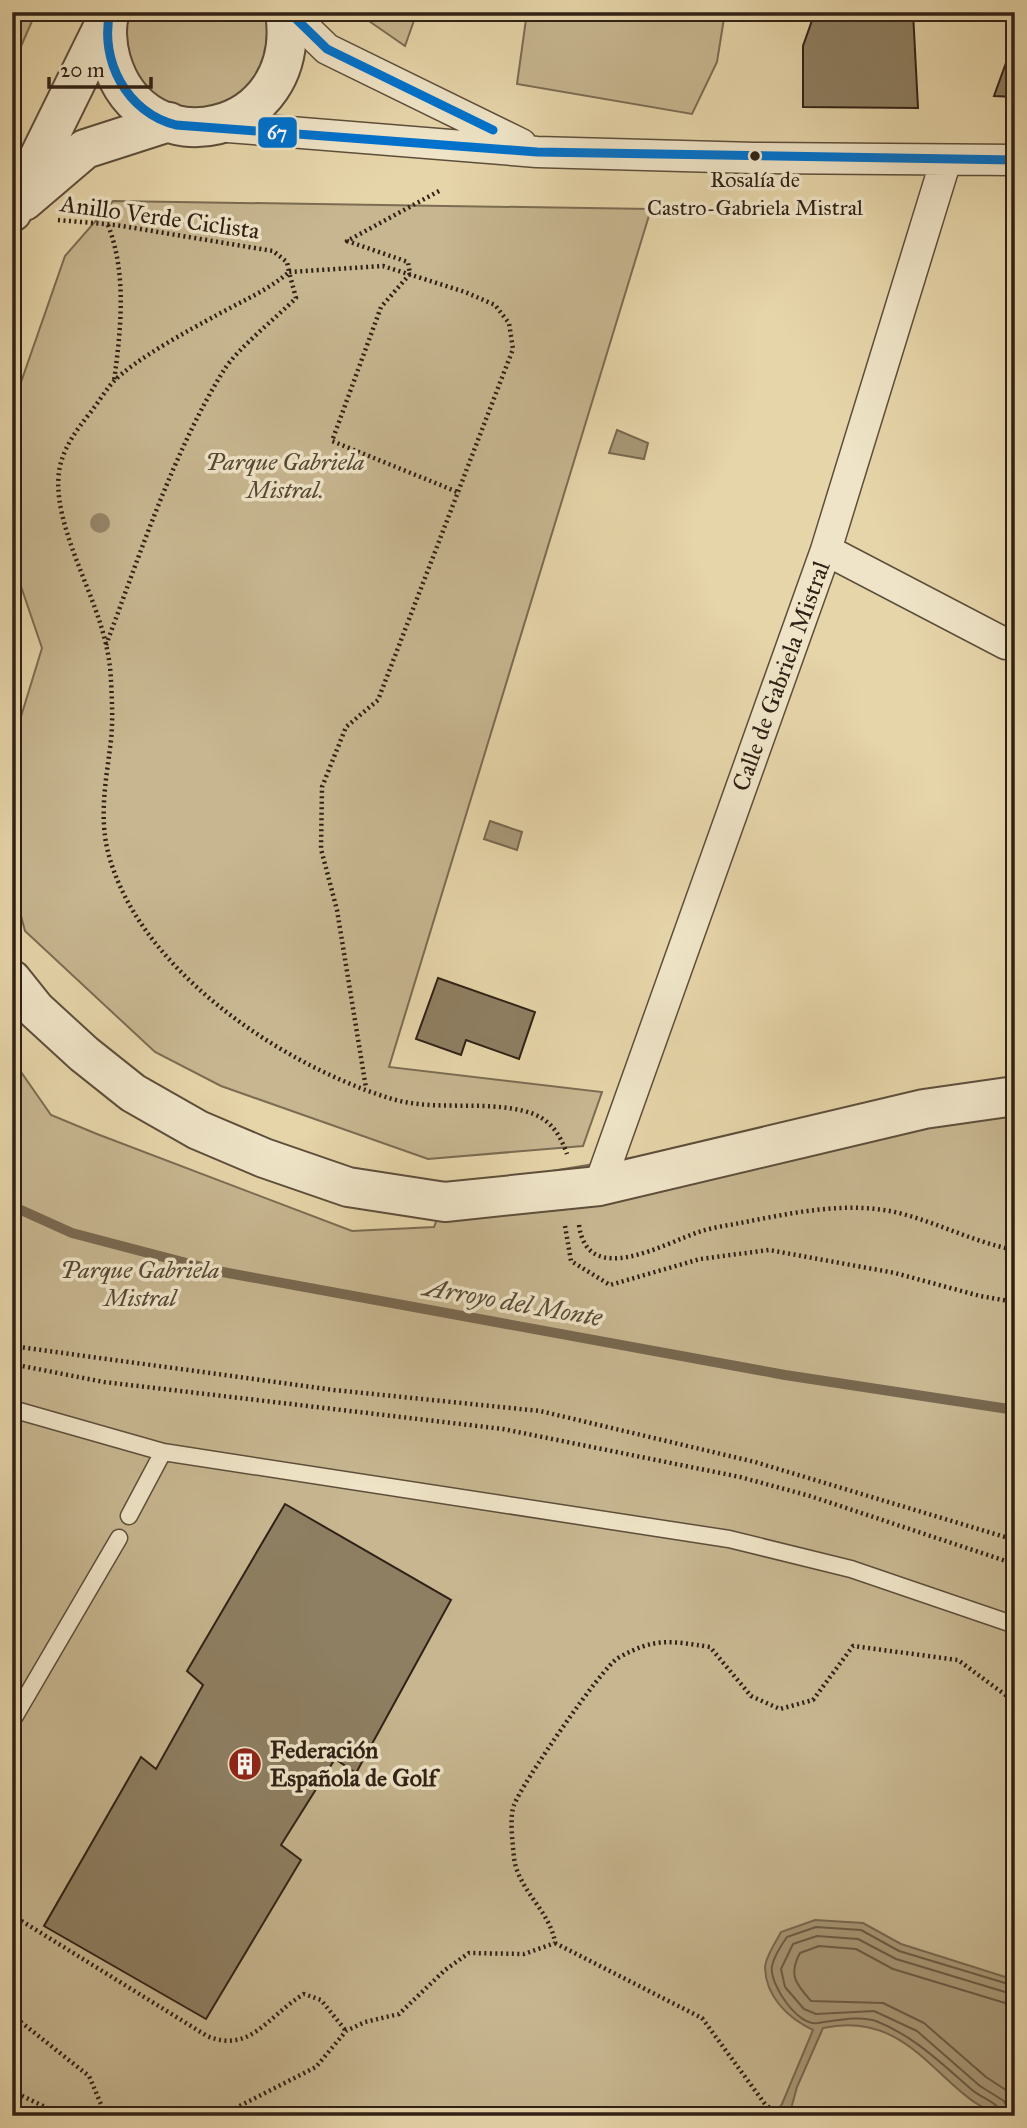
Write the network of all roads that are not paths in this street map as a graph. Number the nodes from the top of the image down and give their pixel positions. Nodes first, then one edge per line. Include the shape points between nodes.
1 (287, 12) edge
2 (109, 15) edge
3 (169, 122) junction
4 (209, 126) junction
5 (537, 152) junction
6 (946, 160) junction
7 (1015, 160) edge
8 (12, 212) edge
9 (826, 550) junction
10 (1015, 643) edge
11 (12, 980) edge
12 (1015, 1096) edge
13 (579, 1189) junction
14 (12, 1409) edge
15 (163, 1452) junction
16 (129, 1516) dead end
17 (119, 1538) dead end
18 (1015, 1625) edge
19 (12, 1721) edge

1 - 4 street via 288,42 282,71 267,96 244,115
1 - 5 street via 327,49
2 - 3 street via 107,47 116,77 134,101
2 - 8 street
3 - 4 street
3 - 8 street via 85,149
4 - 5 street
5 - 6 street
6 - 7 street
6 - 9 street, Calle de Gabriela Mistral
9 - 10 street via 1006,643
9 - 13 street, Calle de Gabriela Mistral
11 - 13 street via 36,1010 133,1093 198,1130 264,1158 348,1187 445,1202
12 - 13 street via 924,1109
14 - 15 lane
15 - 16 lane
15 - 18 lane via 729,1539 851,1569
17 - 19 lane

